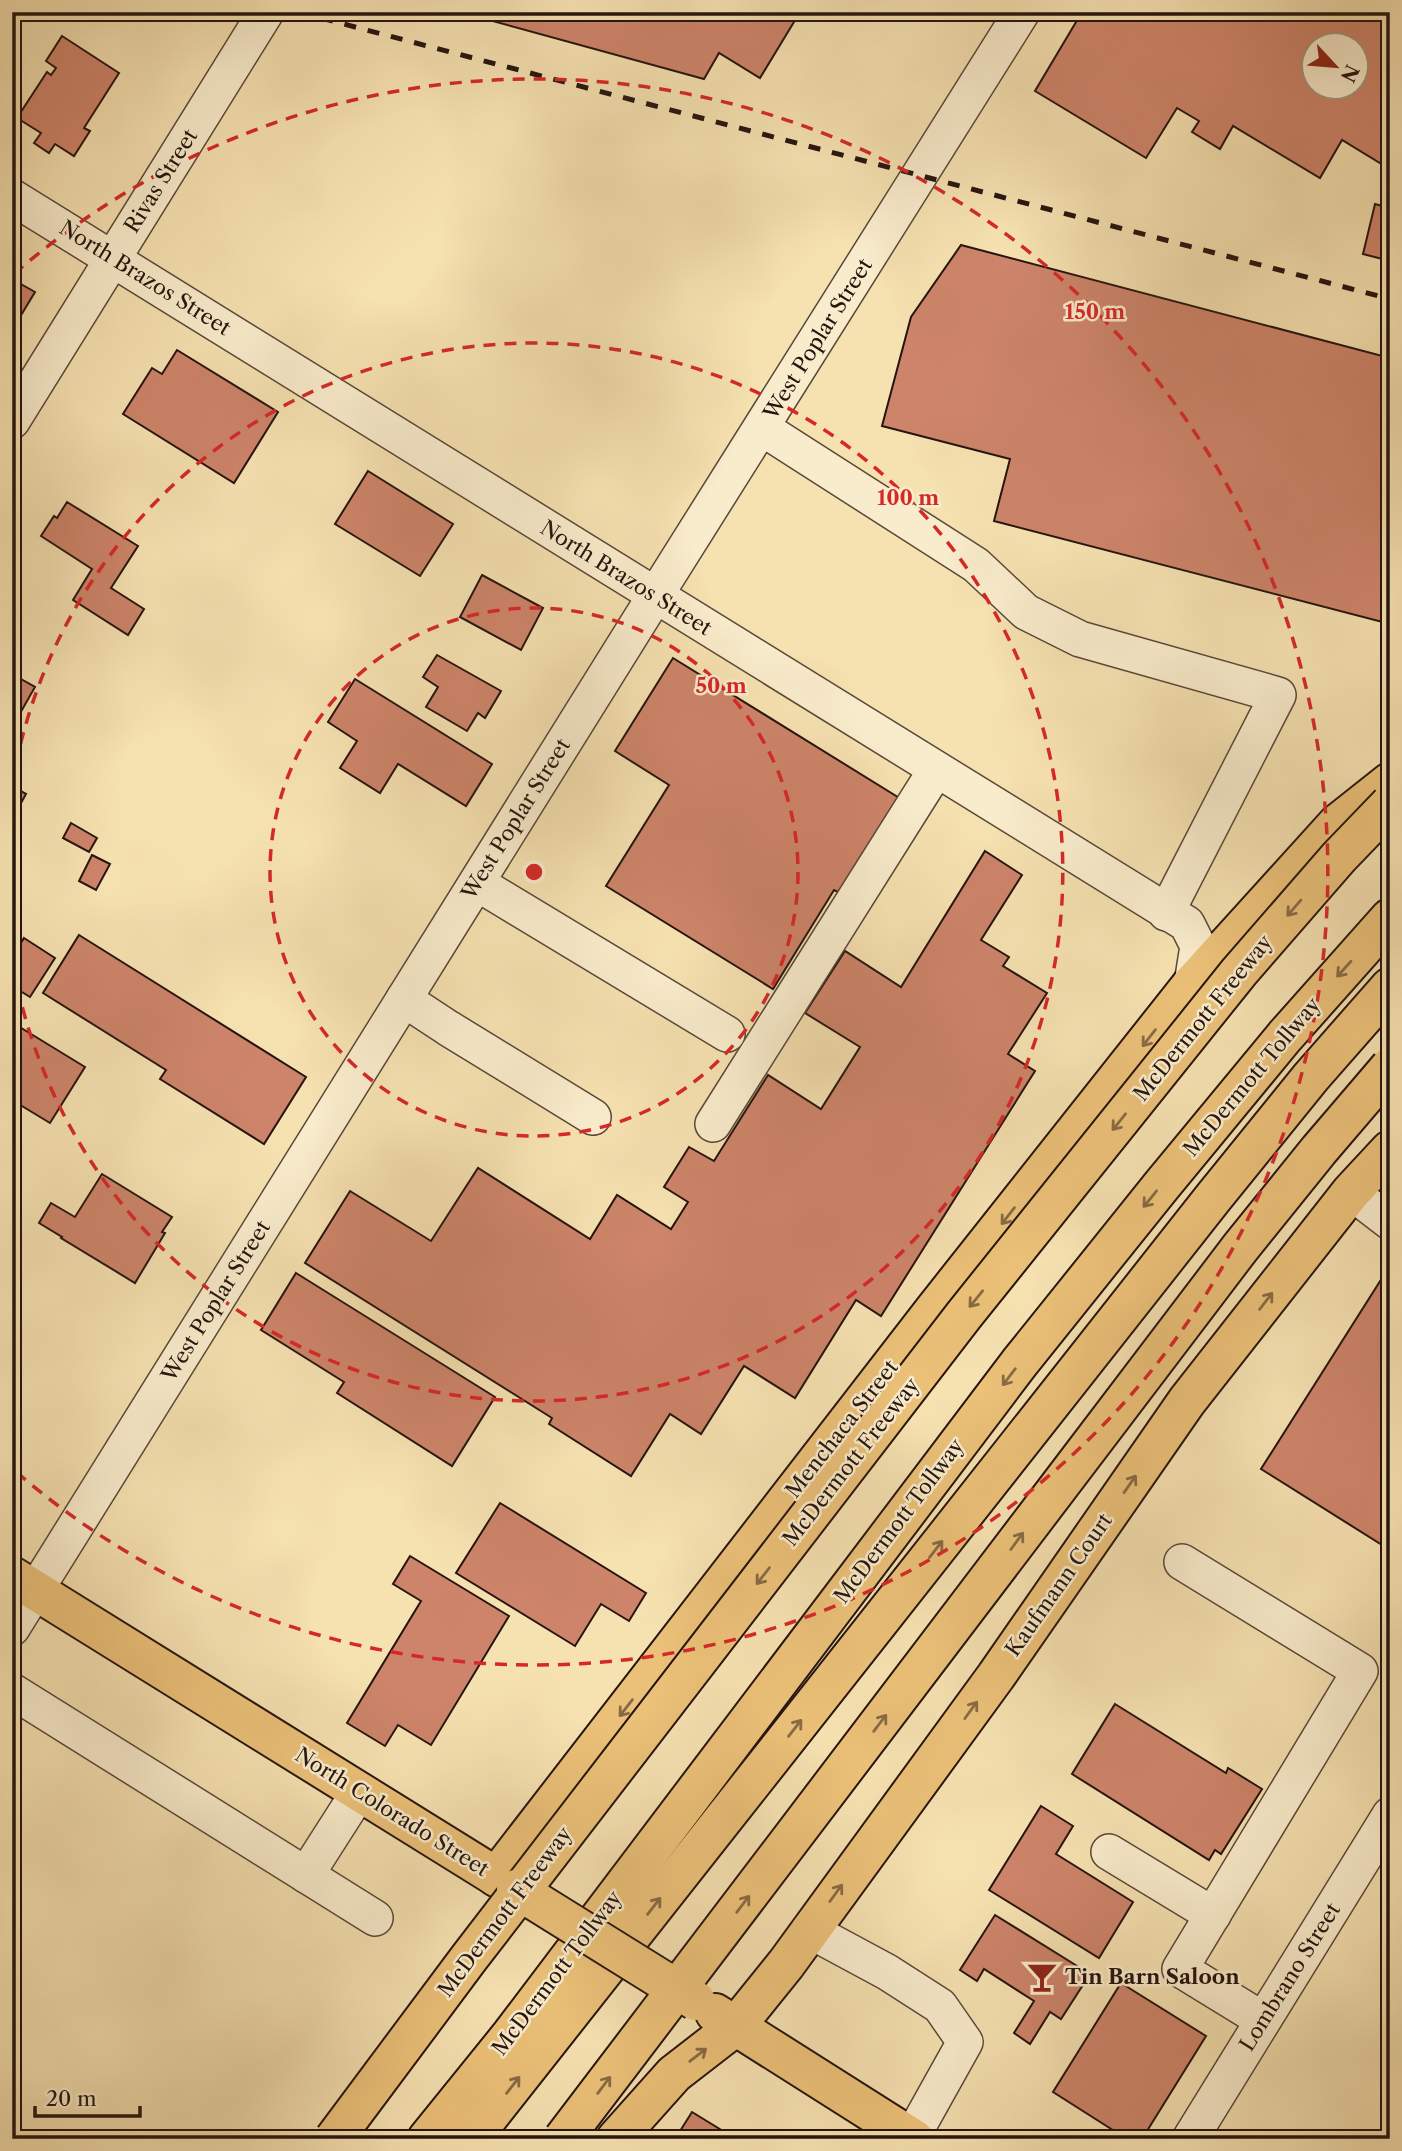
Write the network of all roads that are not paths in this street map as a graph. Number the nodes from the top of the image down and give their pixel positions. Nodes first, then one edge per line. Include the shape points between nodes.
1 (266, 12) edge
2 (1022, 12) edge
3 (12, 197) edge
4 (113, 258) junction
5 (12, 421) edge
6 (762, 428) junction
7 (655, 596) junction
8 (936, 770) junction
9 (1390, 782) edge
10 (1390, 804) edge
11 (477, 883) junction
12 (1166, 913) junction
13 (1390, 918) edge
14 (1192, 984) junction
15 (1390, 987) edge
16 (404, 999) junction
17 (727, 1034) dead end
18 (1390, 1067) edge
19 (593, 1117) dead end
20 (713, 1124) dead end
21 (1390, 1150) edge
22 (1351, 1192) junction
23 (1390, 1222) edge
24 (1182, 1562) dead end
25 (24, 1583) edge
26 (12, 1628) edge
27 (12, 1691) edge
28 (359, 1791) junction
29 (1390, 1815) edge
30 (1110, 1852) dead end
31 (306, 1875) junction
32 (506, 1883) junction
33 (1213, 1915) junction
34 (375, 1918) dead end
35 (809, 1930) junction
36 (1263, 2020) junction
37 (736, 2026) junction
38 (901, 2135) edge
39 (334, 2139) edge
40 (427, 2139) edge
41 (471, 2139) edge
42 (563, 2139) edge
43 (616, 2139) edge
44 (1189, 2139) edge

1 - 4 street, Rivas Street
2 - 6 street, West Poplar Street
3 - 4 street, North Brazos Street
4 - 5 street, Rivas Street
4 - 7 street, North Brazos Street
6 - 7 street, West Poplar Street
6 - 12 street via 975,565 1026,612 1080,639 1279,695
7 - 8 street, North Brazos Street
7 - 11 street, West Poplar Street
8 - 12 street, North Brazos Street
8 - 20 street
9 - 14 main road, Menchaca Street via 1336,824
10 -> 39 main road, McDermott Freeway, bridge via 1239,972 964,1315
11 - 16 street, West Poplar Street
11 - 17 street
12 - 14 street, North Brazos Street via 1187,924 1198,946
13 -> 40 main road, McDermott Tollway via 1276,1046 1020,1362
14 -> 32 main road, Menchaca Street via 934,1310
41 -> 15 main road, McDermott Tollway via 1213,1198
16 - 19 street
16 - 25 street, West Poplar Street
42 -> 18 main road, bridge via 1240,1248
21 - 22 main road, Kaufmann Court
22 - 23 street
35 -> 22 main road, Kaufmann Court via 996,1676 1187,1401
24 - 33 street via 1360,1671
25 - 26 street, West Poplar Street
25 - 28 main road, North Colorado Street
27 - 31 street
28 - 31 street
28 - 32 main road, North Colorado Street
29 - 36 street, Lombrano Street
30 - 33 street
31 - 34 street
32 - 37 main road, North Colorado Street, bridge
33 - 36 street via 1180,1969
35 - 37 main road, Kaufmann Court
35 - 38 street via 940,2006 965,2042
36 - 44 street, Lombrano Street
37 - 38 main road, North Colorado Street
43 -> 37 main road, Kaufmann Court via 674,2074

